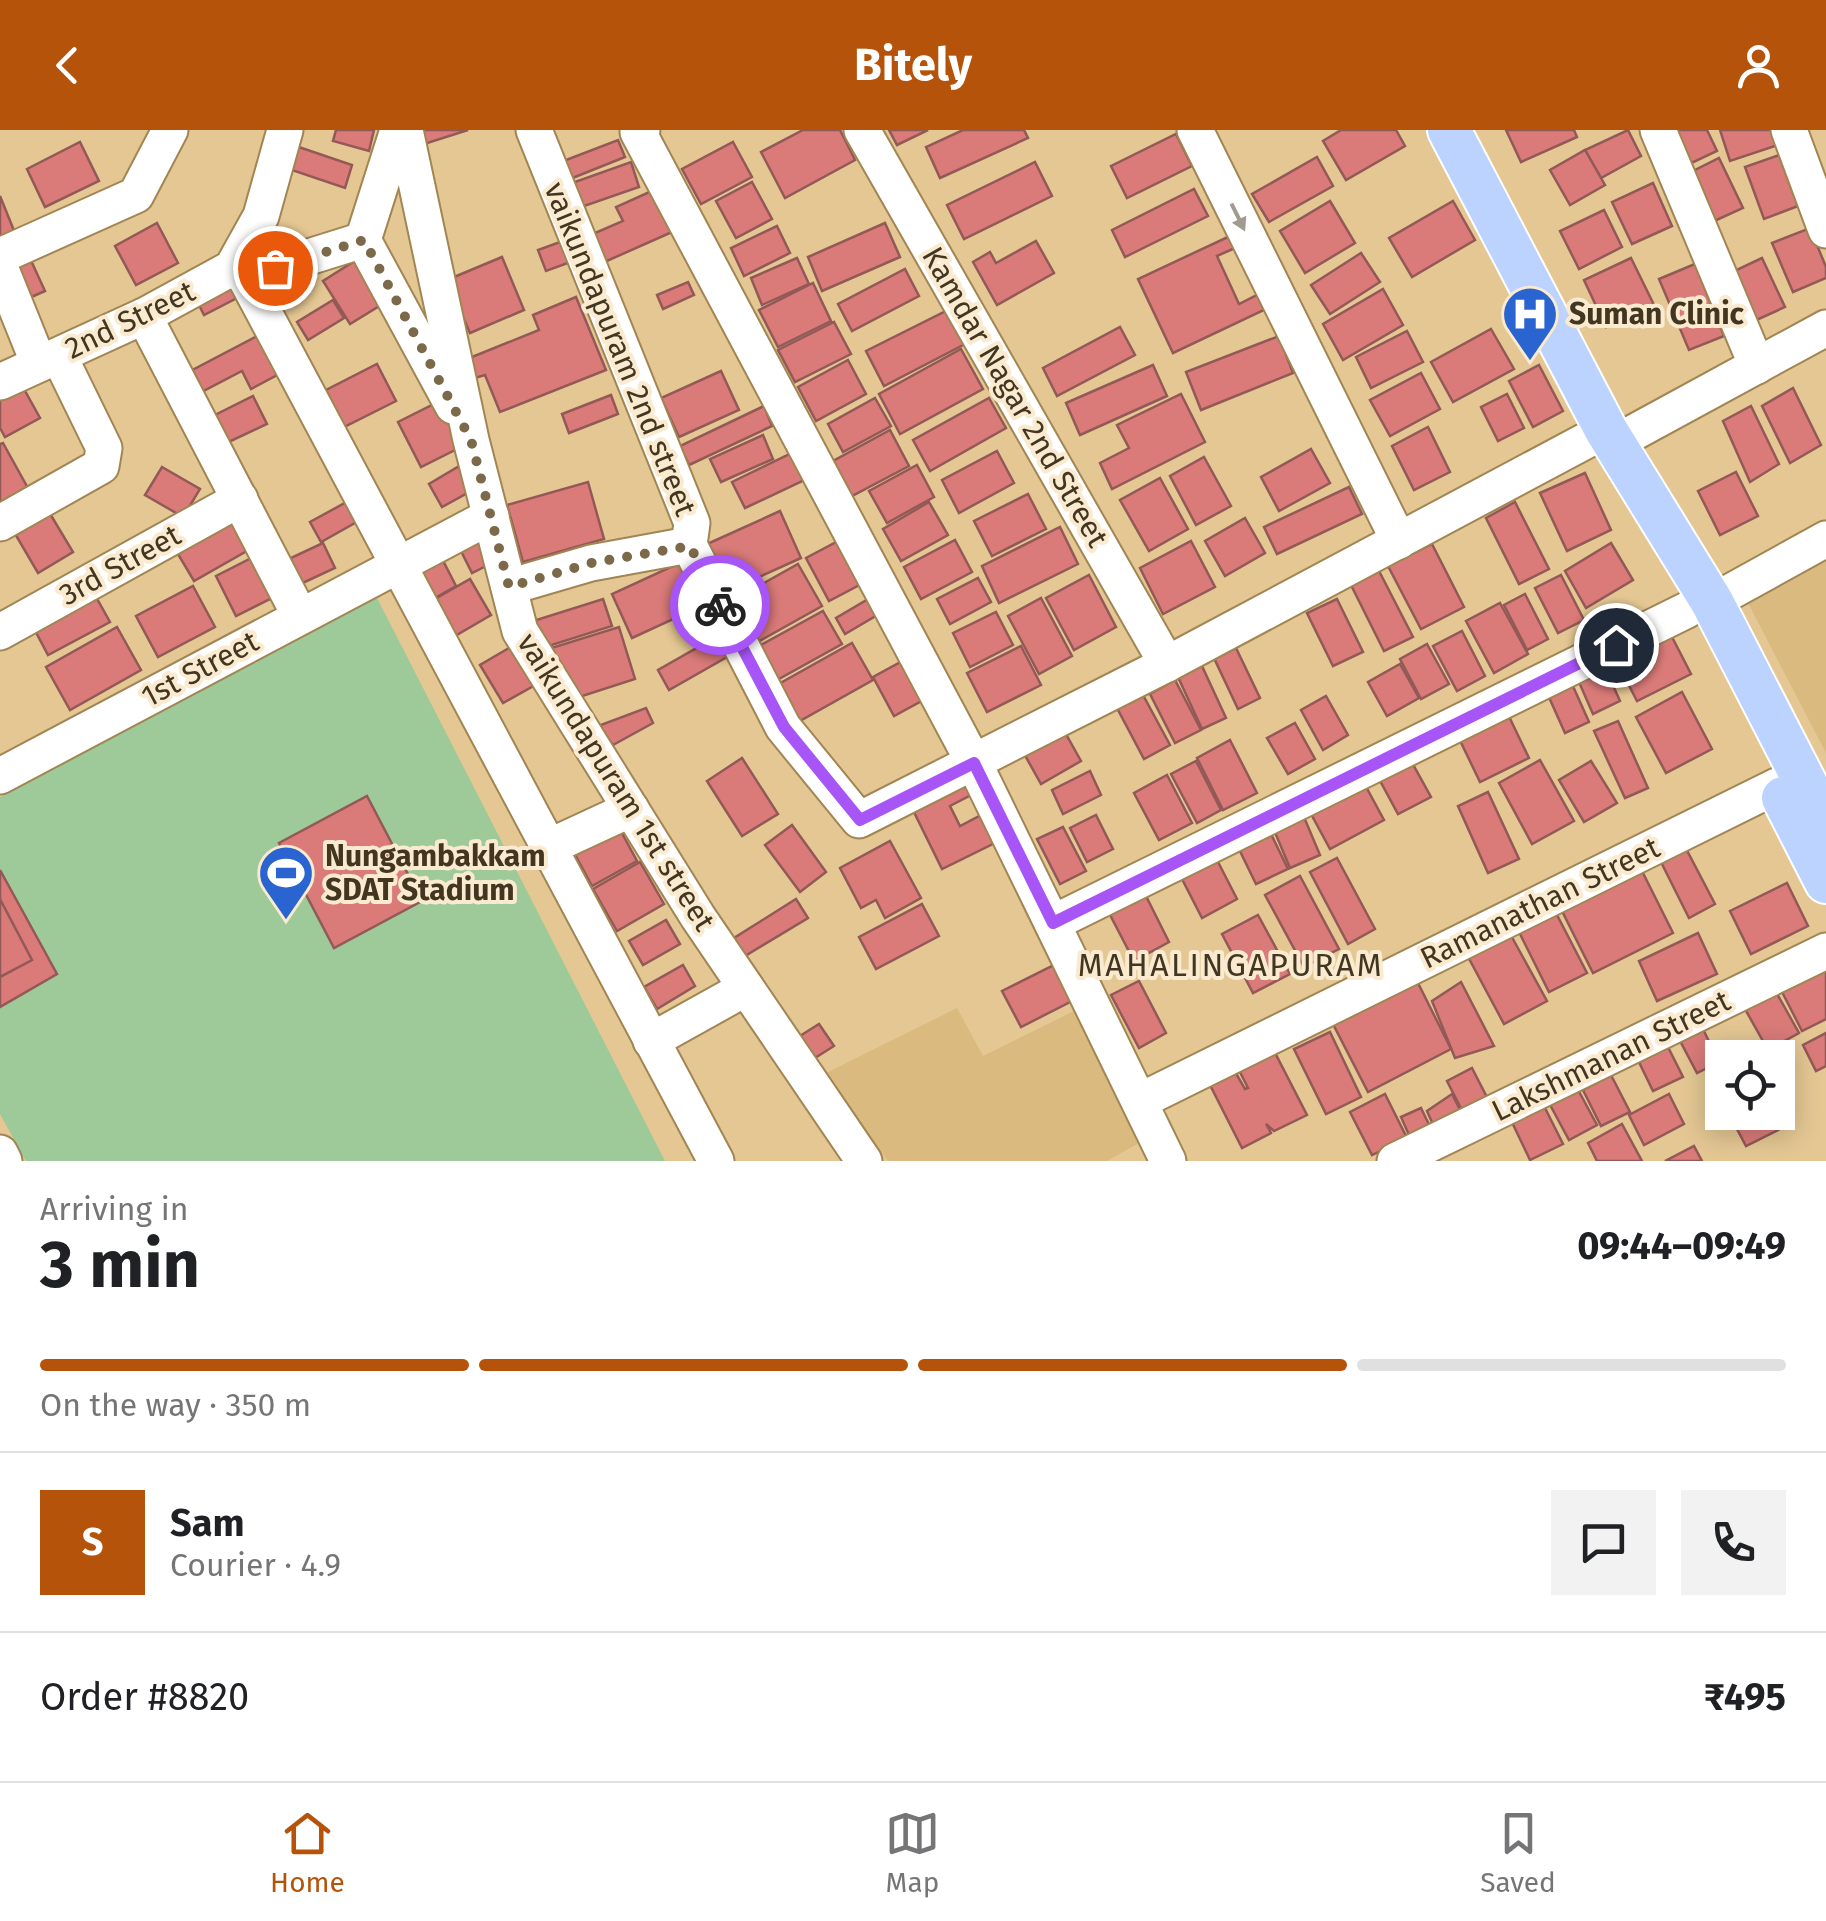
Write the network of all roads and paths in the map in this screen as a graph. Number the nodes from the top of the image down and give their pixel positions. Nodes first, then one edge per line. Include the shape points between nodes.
1 (170, 130) edge
2 (285, 130) edge
3 (402, 130) edge
4 (534, 130) edge
5 (862, 130) edge
6 (1194, 130) edge
7 (1425, 130) edge
8 (1450, 130) edge
9 (1479, 130) edge
10 (1658, 130) edge
11 (1790, 130) edge
12 (640, 131) edge
13 (1826, 230) edge
14 (364, 240) junction
15 (0, 256) edge
16 (0, 267) edge
17 (239, 272) junction
18 (144, 316) junction
19 (1555, 328) junction
20 (1826, 328) edge
21 (48, 360) junction
22 (1757, 366) junction
23 (0, 382) edge
24 (1619, 436) junction
25 (471, 440) junction
26 (240, 499) junction
27 (491, 516) junction
28 (0, 523) edge
29 (1826, 539) edge
30 (1399, 541) junction
31 (690, 546) junction
32 (399, 562) junction
33 (509, 587) junction
34 (1700, 606) junction
35 (300, 616) junction
36 (0, 632) edge
37 (1167, 664) junction
38 (974, 763) junction
39 (0, 776) edge
40 (631, 809) junction
41 (1809, 811) edge
42 (549, 846) junction
43 (1826, 882) edge
44 (1053, 923) junction
45 (1826, 951) edge
46 (746, 988) junction
47 (651, 1040) junction
48 (1142, 1100) junction
49 (0, 1153) edge
50 (4, 1161) edge
51 (716, 1161) edge
52 (864, 1161) edge
53 (1168, 1161) edge
54 (1395, 1161) edge

1 - 15 street via 136,195
2 - 17 street, 2nd Street
3 - 14 street
3 - 25 street, vaikundapuram 1st street
4 - 31 street, vaikundapuram 2nd street via 692,523
5 - 37 street, Kamdar Nagar 2nd Street
6 -> 30 street
7 - 19 main road via 1518,300
8 - 19 main road
9 - 24 main road
10 - 22 street
11 - 13 street
12 - 38 street
14 - 17 street
14 - 25 street
16 - 21 street
17 - 18 street, 2nd Street
17 - 32 street
18 - 21 street, 2nd Street
18 - 26 street
19 - 24 main road
20 - 22 street
21 - 23 street, 2nd Street
21 - 28 street via 104,448 102,466
22 - 24 street
24 - 30 street
24 - 34 main road
25 - 27 street, vaikundapuram 1st street
26 - 35 street
26 - 36 street, 3rd Street
27 - 32 street, 1st Street
27 - 33 street, vaikundapuram 1st street
29 - 34 street
30 - 37 street
31 - 33 street via 591,563
31 - 38 street, vaikundapuram 2nd street via 784,727 860,820
32 - 35 street, 1st Street
32 - 42 street
33 - 40 street, vaikundapuram 1st street via 520,631
34 - 41 main road
34 - 44 street
35 - 39 street, 1st Street
37 - 38 street
38 - 44 street
40 - 42 street
40 - 46 street, vaikundapuram 1st street
41 - 43 main road
41 - 48 street, Ramanathan Street
42 - 47 street
44 - 48 street
45 - 54 street, Lakshmanan Street
46 - 47 street
46 - 52 street, vaikundapuram 1st street
47 - 51 street
48 - 53 street
49 - 50 street

